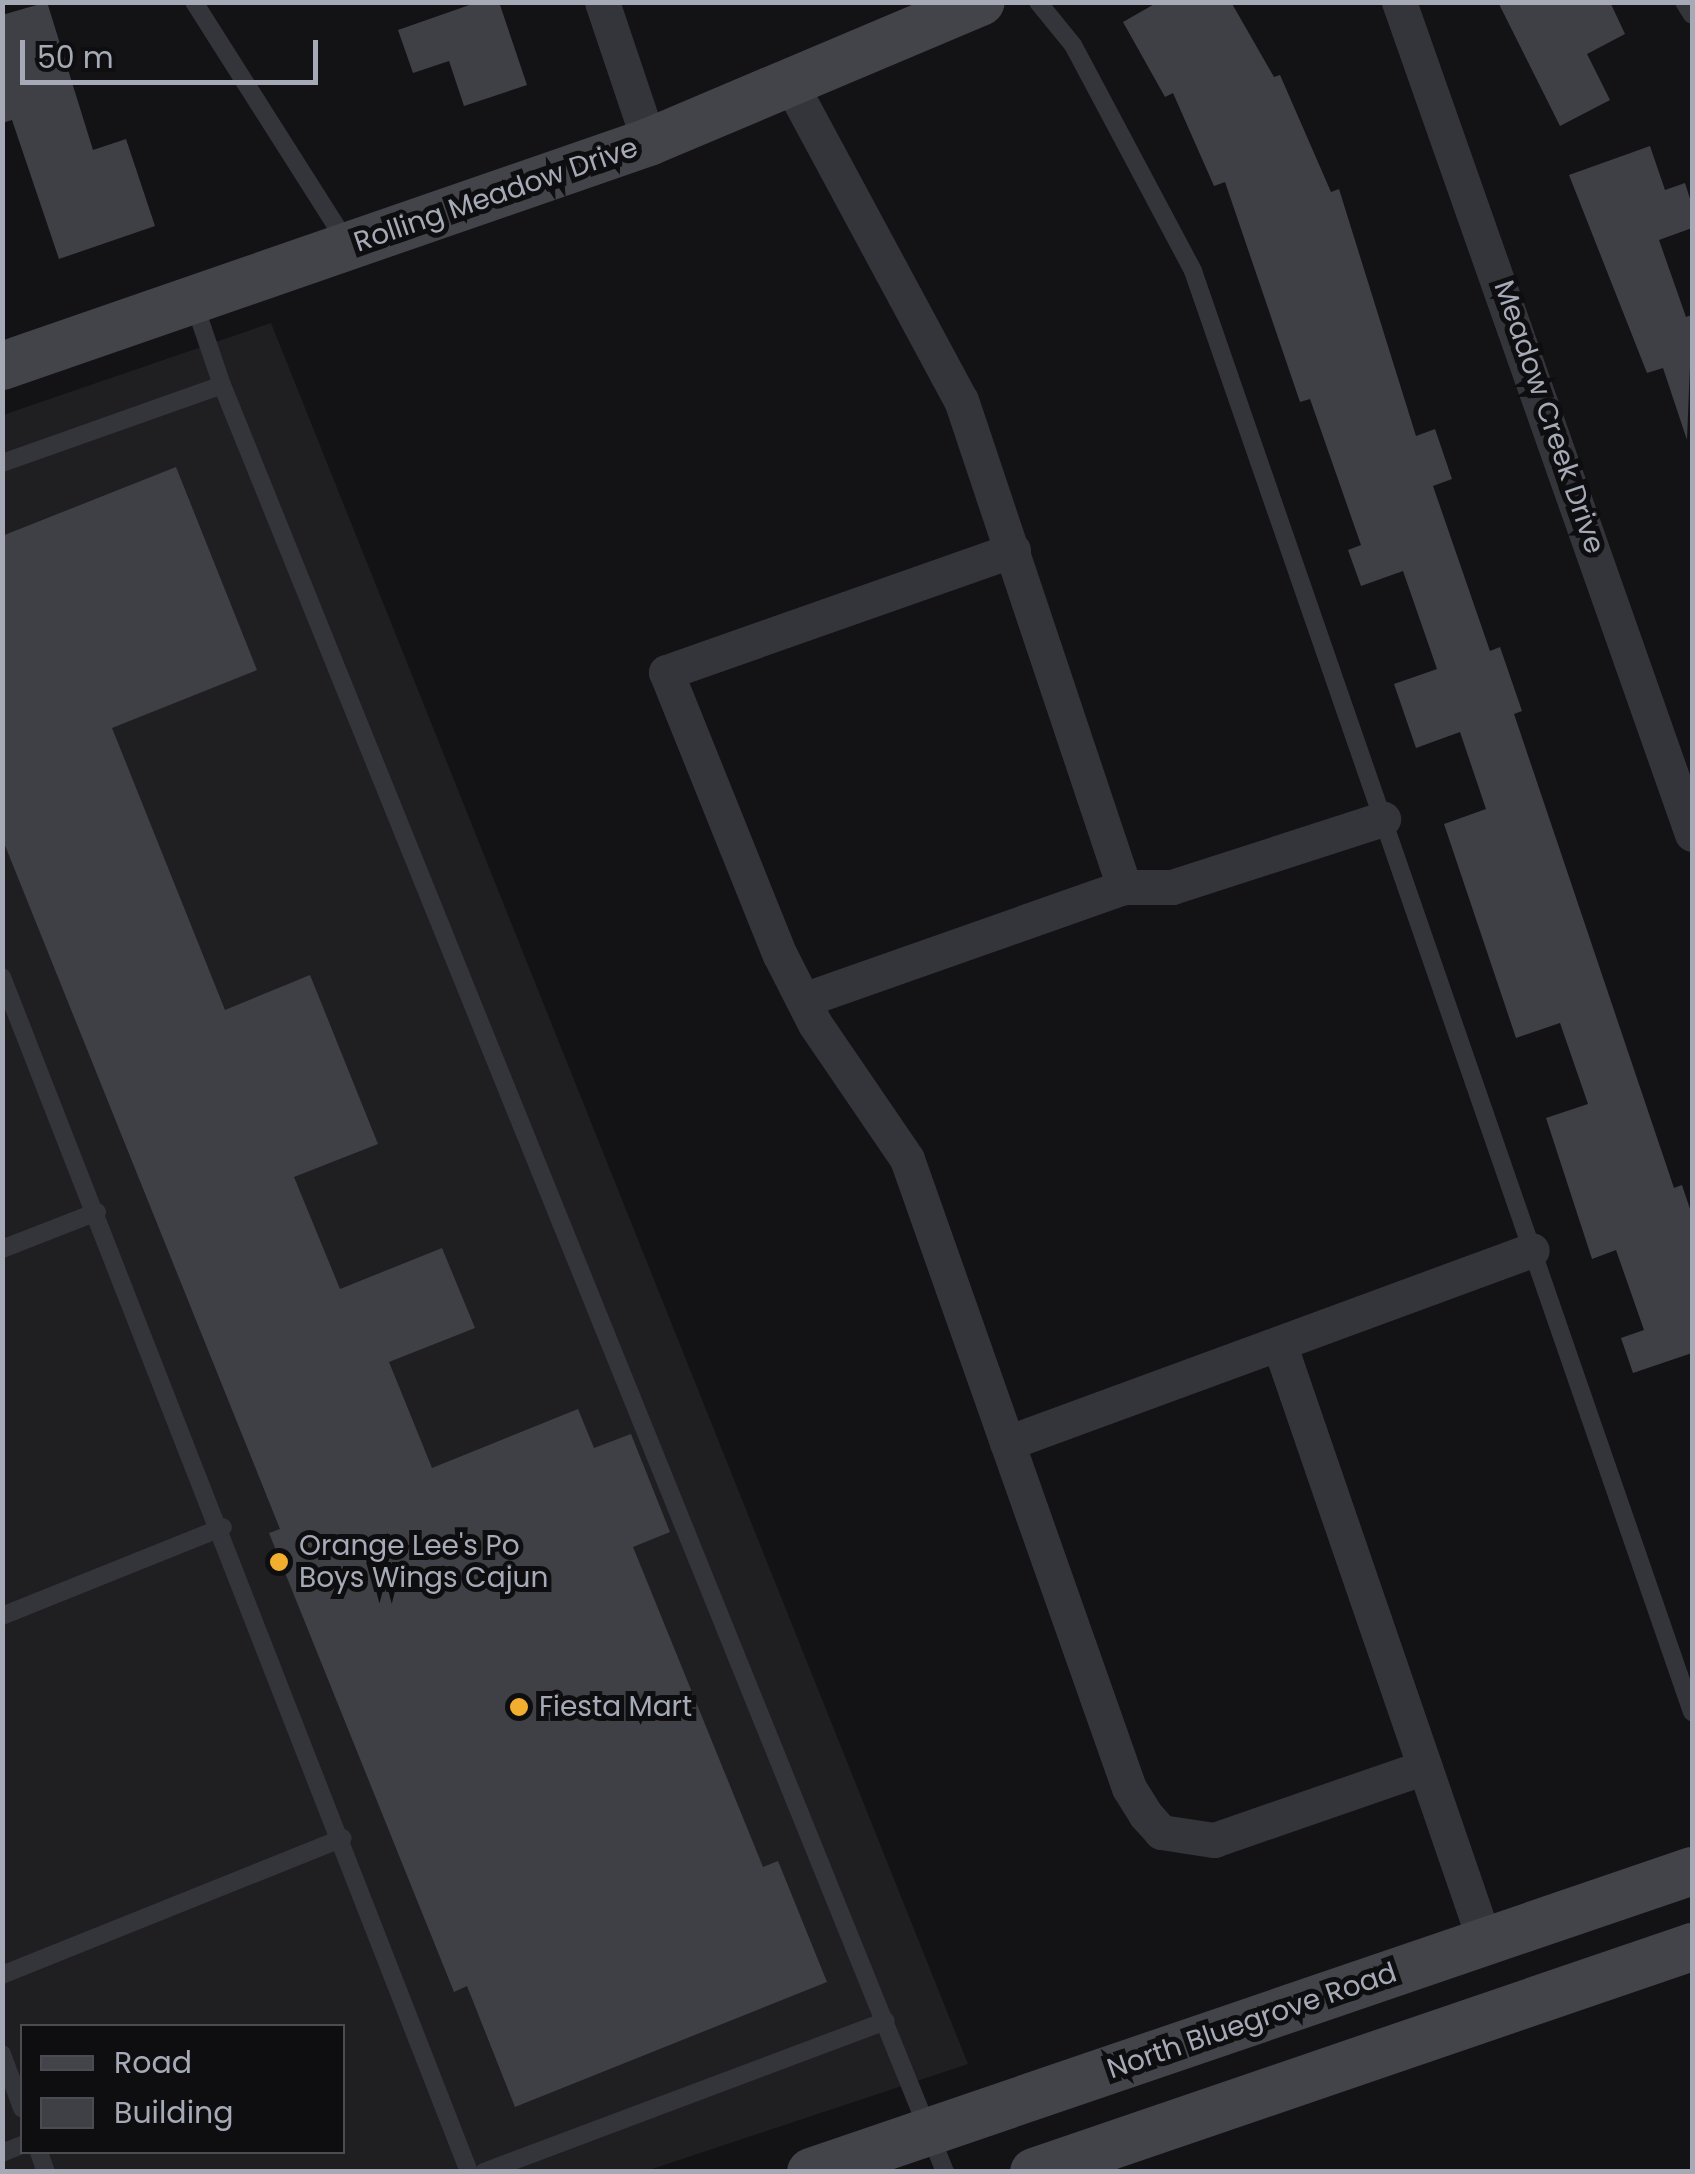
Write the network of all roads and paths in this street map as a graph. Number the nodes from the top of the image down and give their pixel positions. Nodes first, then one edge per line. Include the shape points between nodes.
1 (194, 2) edge
2 (602, 2) edge
3 (981, 2) edge
4 (1038, 2) edge
5 (1399, 2) edge
6 (1684, 2) edge
7 (1692, 15) edge
8 (790, 83) junction
9 (649, 142) junction
10 (349, 246) junction
11 (193, 300) junction
12 (2, 366) edge
13 (222, 384) junction
14 (2, 463) edge
15 (1013, 550) junction
16 (1383, 819) junction
17 (1692, 834) edge
18 (1124, 887) junction
19 (2, 976) edge
20 (803, 1000) junction
21 (97, 1212) junction
22 (2, 1249) edge
23 (1532, 1250) junction
24 (1281, 1349) junction
25 (1007, 1443) junction
26 (223, 1528) junction
27 (2, 1616) edge
28 (1692, 1712) edge
29 (1425, 1768) junction
30 (342, 1838) junction
31 (1692, 1871) edge
32 (1485, 1942) junction
33 (1692, 1947) edge
34 (2, 1975) edge
35 (886, 2021) junction
36 (2, 2054) edge
37 (20, 2103) edge
38 (937, 2151) edge
39 (469, 2172) edge
40 (484, 2172) edge
41 (812, 2172) edge
42 (1034, 2172) edge

1 - 10 lane
2 - 9 street
3 - 8 main road, Rolling Meadow Drive
4 - 16 lane via 1073,45 1193,271
5 - 17 street, Meadow Creek Drive
6 - 7 lane
8 - 9 main road, Rolling Meadow Drive
8 - 15 street via 961,400
9 - 10 main road, Rolling Meadow Drive
10 - 11 main road, Rolling Meadow Drive
11 - 12 main road, Rolling Meadow Drive
11 - 13 lane
13 - 14 lane
13 - 35 lane
15 - 18 street
15 - 20 street via 666,672
16 - 18 street via 1172,887
16 - 23 lane
18 - 20 street
19 - 21 lane
20 - 25 street via 907,1158
21 - 22 lane
21 - 26 lane
23 - 24 street
23 - 28 lane
24 - 25 street
24 - 29 street
25 - 29 street via 1129,1788 1160,1832 1214,1840
26 - 27 lane
26 - 30 lane
29 - 32 street
30 - 34 lane
30 - 39 lane
31 - 32 main road, North Bluegrove Road
32 - 38 main road, North Bluegrove Road
33 - 42 main road
35 - 38 lane
35 - 40 lane
36 - 37 lane
38 - 41 main road, North Bluegrove Road

